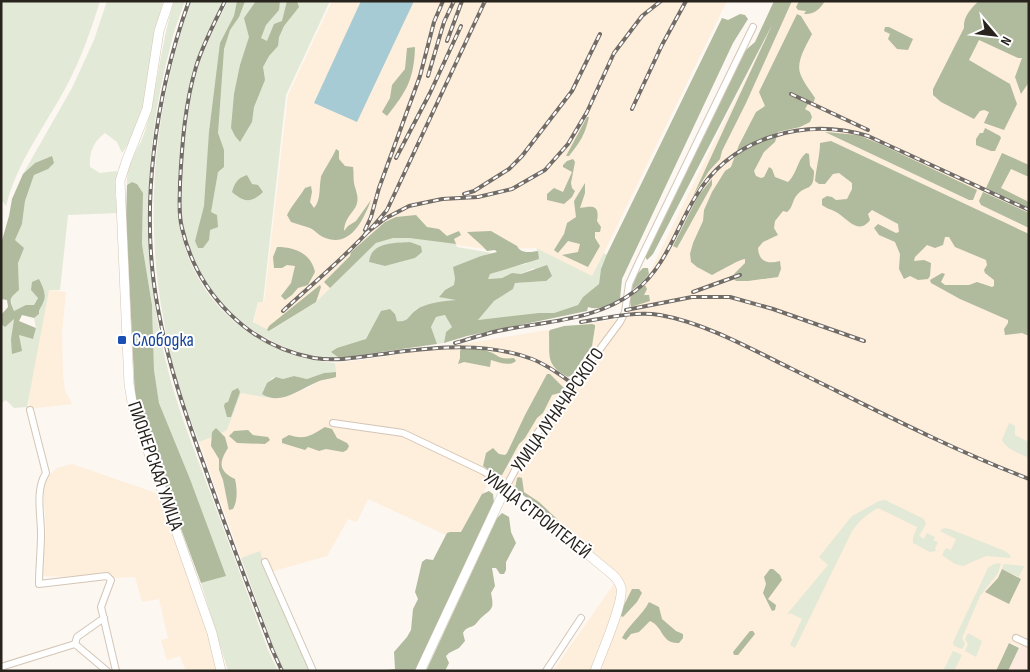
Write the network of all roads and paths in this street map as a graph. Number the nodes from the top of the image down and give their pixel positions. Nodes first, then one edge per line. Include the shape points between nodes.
1 (169, 1) edge
2 (753, 27) dead end
3 (30, 410) dead end
4 (332, 423) dead end
5 (506, 487) junction
6 (265, 562) dead end
7 (104, 618) junction
8 (581, 618) dead end
9 (1016, 638) dead end
10 (75, 644) junction
11 (1029, 644) edge
12 (1, 667) edge
13 (107, 671) edge
14 (116, 671) edge
15 (221, 671) edge
16 (313, 671) edge
17 (420, 671) edge
18 (546, 671) edge
19 (595, 671) edge

1 - 15 main road, ПИОНЕРСКАЯ УЛИЦА via 159,31 147,109 120,181 129,384 133,408 212,633
2 - 5 street, УЛИЦА ЛУНАЧАРСКОГО via 629,284 624,316 536,435
3 - 7 street via 46,473 40,488 38,584 107,576 111,580 101,606
4 - 5 street, УЛИЦА СТРОИТЕЛЕЙ via 403,433 483,472
5 - 17 main road, УЛИЦА ЛУНАЧАРСКОГО
5 - 19 main road, УЛИЦА СТРОИТЕЛЕЙ via 620,584 620,603
6 - 16 street
7 - 10 street via 77,638
7 - 14 street
8 - 18 street
9 - 11 street
10 - 12 street
10 - 13 street

